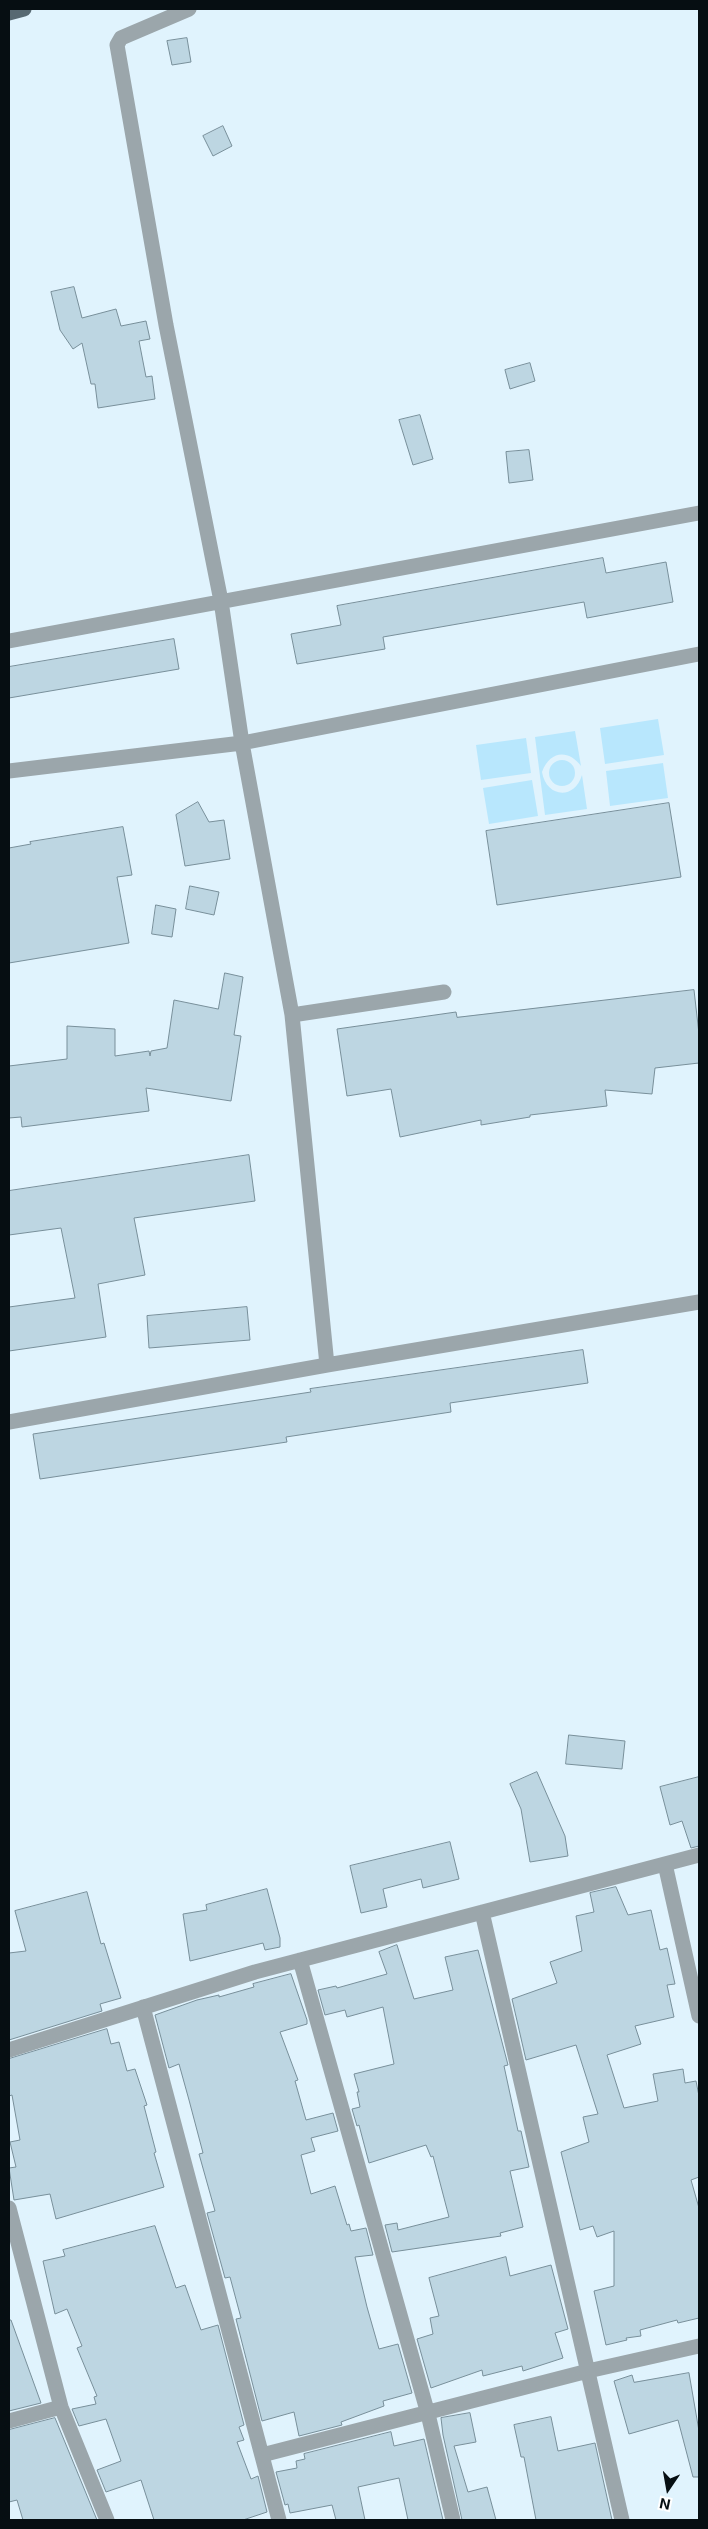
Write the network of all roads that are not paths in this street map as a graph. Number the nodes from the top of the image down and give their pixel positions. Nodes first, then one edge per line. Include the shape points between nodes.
1 (24, 9) edge
2 (189, 9) edge
3 (9, 14) edge
4 (699, 513) edge
5 (221, 601) junction
6 (9, 641) edge
7 (699, 654) edge
8 (242, 743) junction
9 (9, 771) edge
10 (444, 992) dead end
11 (292, 1015) junction
12 (699, 1302) edge
13 (327, 1365) junction
14 (9, 1422) edge
15 (699, 1855) edge
16 (665, 1864) junction
17 (482, 1912) junction
18 (300, 1960) junction
19 (143, 2007) junction
20 (699, 2016) edge
21 (9, 2050) edge
22 (9, 2208) edge
23 (699, 2346) edge
24 (588, 2371) junction
25 (61, 2408) junction
26 (428, 2414) junction
27 (9, 2421) edge
28 (262, 2455) junction
29 (107, 2520) edge
30 (279, 2520) edge
31 (453, 2520) edge
32 (622, 2520) edge

1 - 3 main road
2 - 5 street via 121,38 117,45 166,325
4 - 5 street
5 - 6 street
5 - 8 street
7 - 8 street
8 - 9 street
8 - 11 street
10 - 11 street
11 - 13 street
12 - 13 street
13 - 14 street
15 - 16 street
16 - 17 street
16 - 20 street
17 - 18 street
17 - 24 street
18 - 19 street
18 - 26 street
19 - 21 street
19 - 28 street
22 - 25 street
23 - 24 street
24 - 26 street
24 - 32 street
25 - 27 street
25 - 29 street
26 - 28 street
26 - 31 street
28 - 30 street

